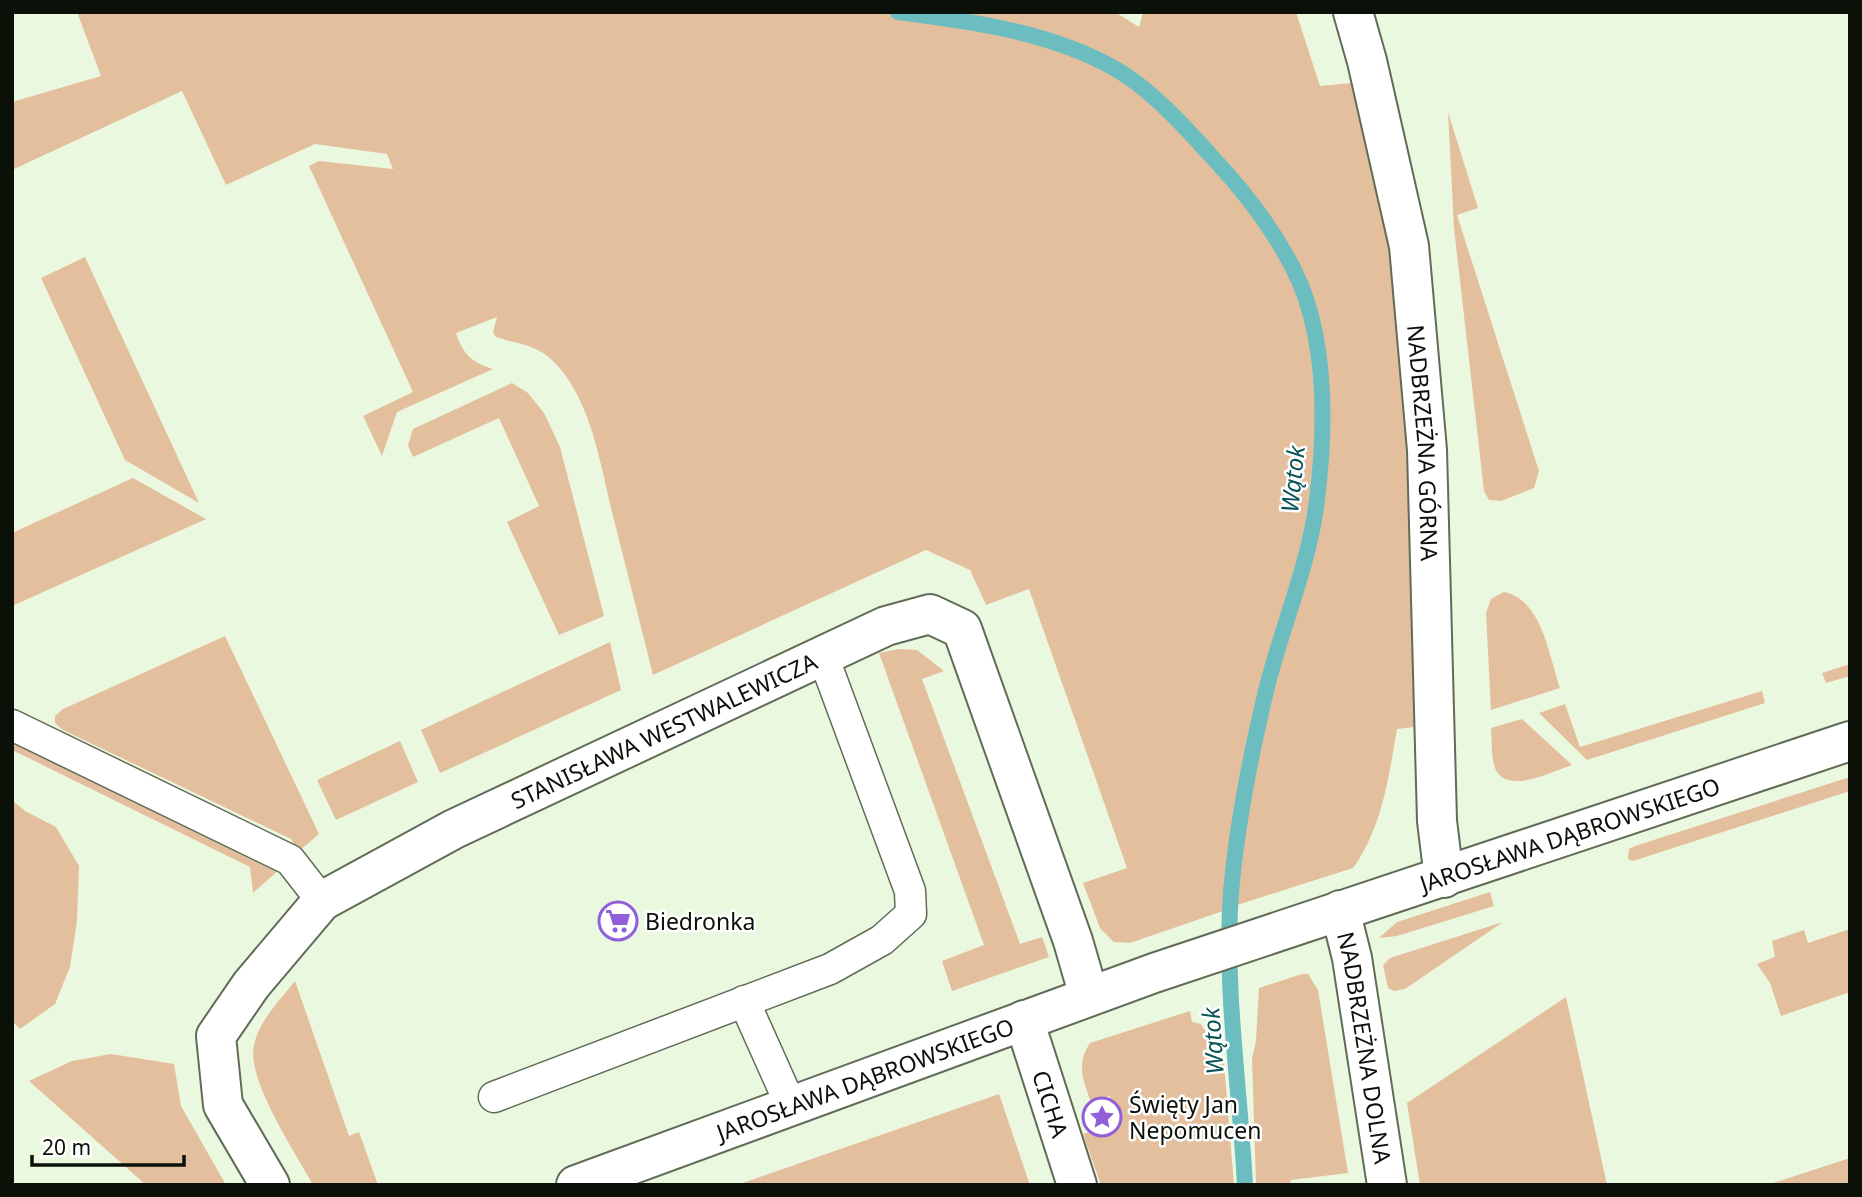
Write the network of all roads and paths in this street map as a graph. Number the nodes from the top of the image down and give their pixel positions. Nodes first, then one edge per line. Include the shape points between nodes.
1 (1353, 12) edge
2 (823, 656) junction
3 (12, 725) edge
4 (1850, 741) edge
5 (1444, 877) junction
6 (323, 901) junction
7 (1340, 910) junction
8 (1089, 996) junction
9 (744, 1001) junction
10 (1024, 1020) junction
11 (495, 1097) dead end
12 (790, 1106) junction
13 (270, 1185) edge
14 (576, 1185) edge
15 (1077, 1185) edge
16 (1387, 1185) edge

1 - 5 street, NADBRZEŻNA GÓRNA via 1409,246 1427,450 1437,821
2 - 6 street, STANISŁAWA WESTWALEWICZA via 454,829
2 - 8 street, STANISŁAWA WESTWALEWICZA via 886,626 930,614 962,629
2 - 9 lane via 910,891 911,914 882,940 830,969
3 - 6 lane via 290,860
4 - 5 street, JAROSŁAWA DĄBROWSKIEGO
5 - 7 street, JAROSŁAWA DĄBROWSKIEGO
6 - 13 street, STANISŁAWA WESTWALEWICZA via 251,985 216,1036 223,1105
7 - 8 street, JAROSŁAWA DĄBROWSKIEGO
7 - 16 street, NADBRZEŻNA DOLNA via 1352,958
8 - 10 street, JAROSŁAWA DĄBROWSKIEGO
9 - 11 lane
9 - 12 lane
10 - 12 street, JAROSŁAWA DĄBROWSKIEGO
10 - 15 street, CICHA
12 - 14 street, JAROSŁAWA DĄBROWSKIEGO

